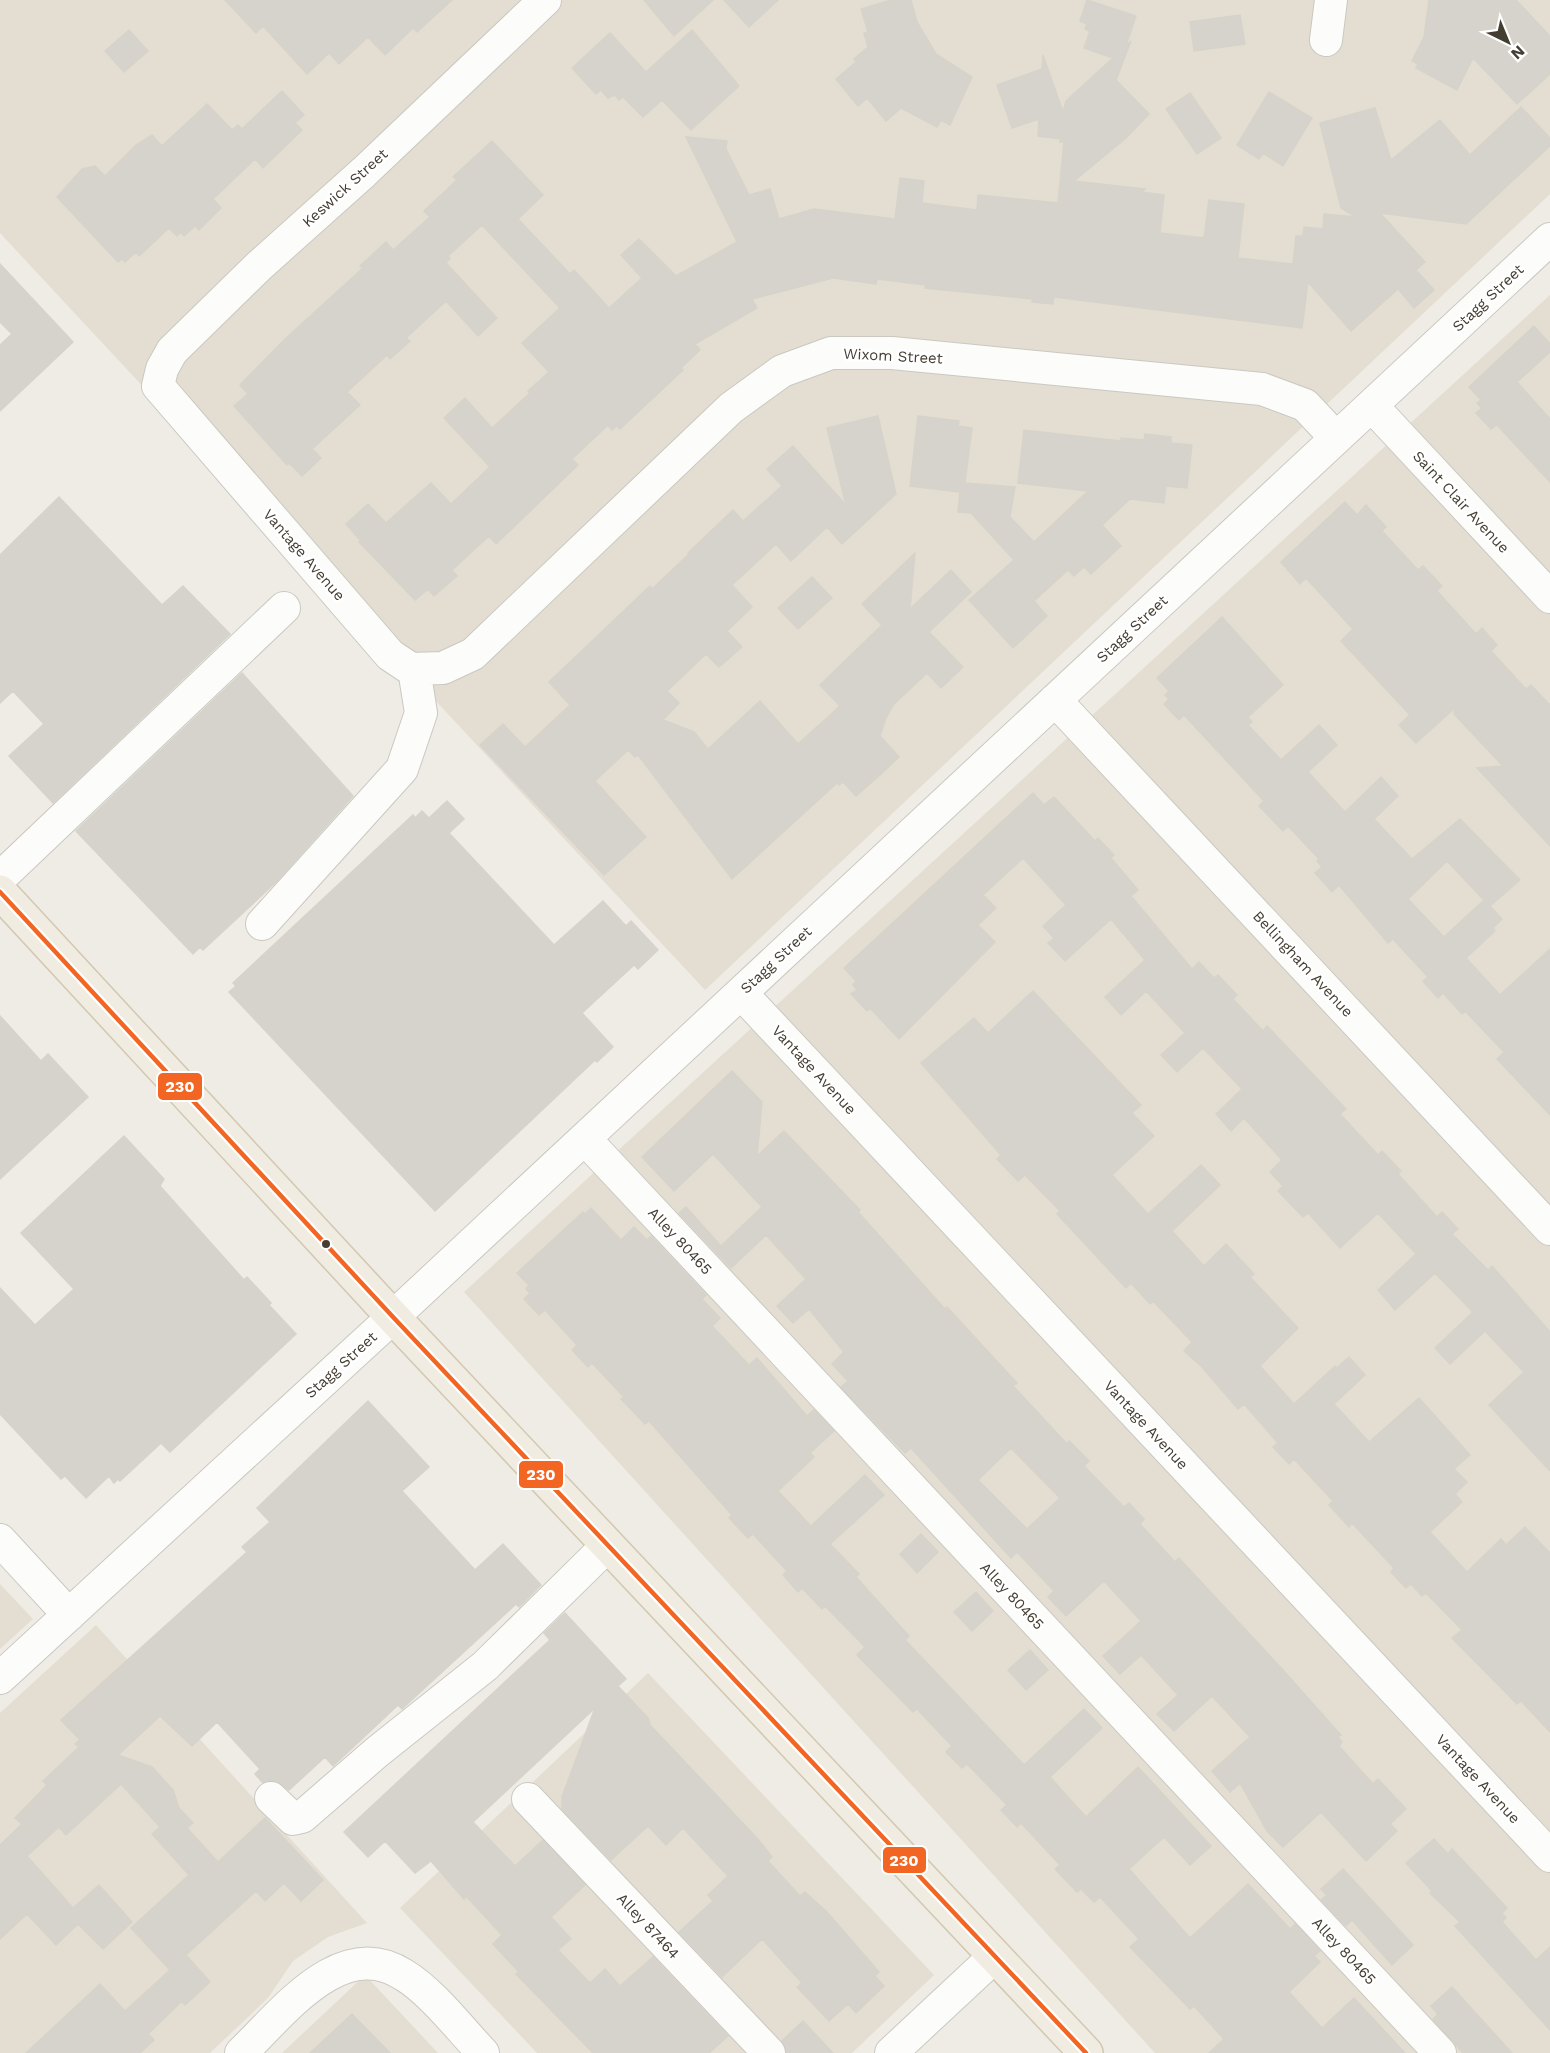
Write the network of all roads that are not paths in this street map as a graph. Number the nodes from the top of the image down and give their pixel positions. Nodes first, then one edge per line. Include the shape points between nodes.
1 (545, 0) edge
2 (1331, 0) edge
3 (1326, 40) dead end
4 (1550, 239) edge
5 (158, 386) joint
6 (1372, 406) junction
7 (1336, 438) junction
8 (1550, 597) edge
9 (284, 608) dead end
10 (414, 669) junction
11 (1055, 700) junction
12 (0, 878) edge
13 (0, 892) edge
14 (262, 924) dead end
15 (741, 993) junction
16 (585, 1139) junction
17 (1550, 1229) edge
18 (393, 1317) junction
19 (0, 1540) edge
20 (608, 1545) junction
21 (69, 1615) junction
22 (0, 1678) edge
23 (271, 1798) dead end
24 (528, 1798) dead end
25 (1550, 1856) edge
26 (994, 1956) junction
27 (241, 2053) edge
28 (483, 2053) edge
29 (769, 2053) edge
30 (891, 2053) edge
31 (1086, 2053) edge
32 (1440, 2053) edge

1 - 5 street, Keswick Street via 172,351
2 - 3 street
4 - 6 street, Stagg Street
5 - 10 street, Vantage Avenue via 390,655
6 - 7 street, Stagg Street
6 - 8 street, Saint Clair Avenue
7 - 10 street, Wixom Street via 1305,405 1262,389 892,353 831,353 782,371 731,408 473,654 443,668
7 - 11 street, Stagg Street
9 - 12 street
10 - 14 street via 421,712 402,769
11 - 15 street, Stagg Street
11 - 17 street, Bellingham Avenue
13 - 18 main road
15 - 16 street, Stagg Street
15 - 25 street, Vantage Avenue
16 - 18 street, Stagg Street
16 - 32 street, Alley 80465
18 - 20 main road
18 - 21 street, Stagg Street
19 - 21 street
20 - 23 street via 485,1666 302,1817 293,1819
20 - 26 main road
21 - 22 street, Stagg Street
24 - 29 street, Alley 87464
26 - 30 street
26 - 31 main road
27 - 28 street via 317,1982 337,1968 364,1962 405,1975

